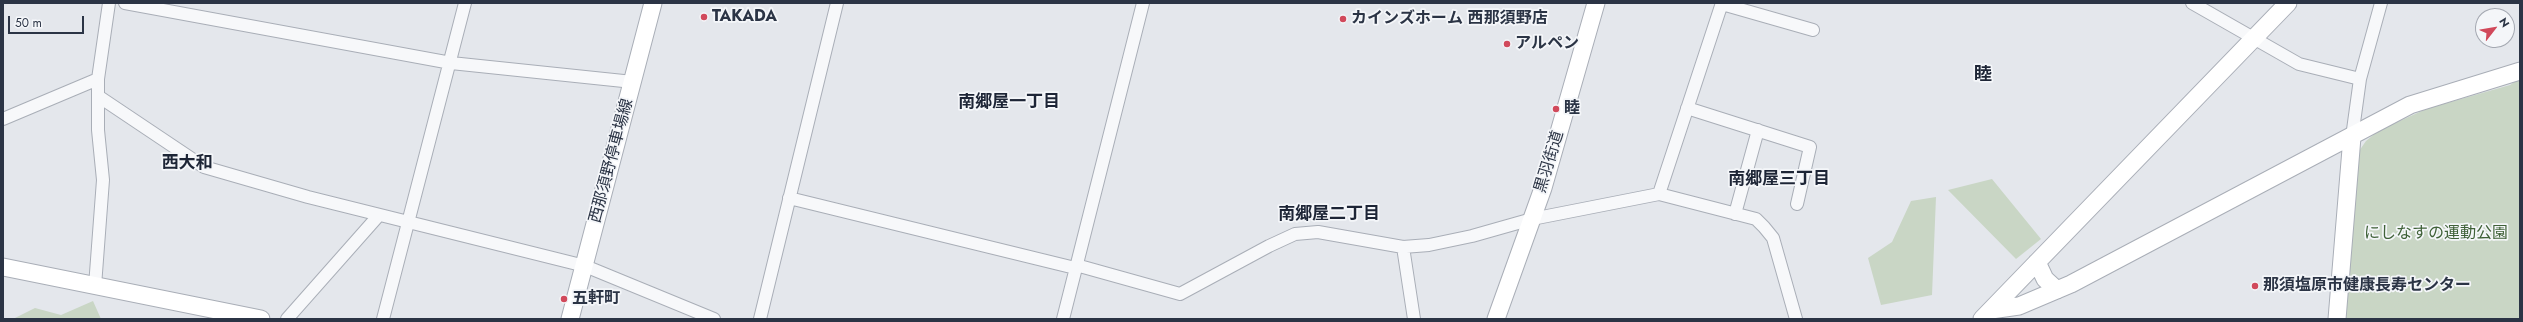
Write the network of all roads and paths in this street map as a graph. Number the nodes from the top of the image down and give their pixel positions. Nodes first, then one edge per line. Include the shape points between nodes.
1 (109, 3) edge
2 (124, 3) edge
3 (466, 3) edge
4 (653, 3) edge
5 (837, 3) edge
6 (1143, 3) edge
7 (1596, 3) edge
8 (2192, 3) edge
9 (2288, 3) edge
10 (2381, 3) edge
11 (1722, 4) edge
12 (1813, 30) dead end
13 (2253, 39) junction
14 (451, 63) junction
15 (2520, 71) edge
16 (98, 79) junction
17 (2360, 79) junction
18 (633, 82) junction
19 (98, 96) junction
20 (1687, 108) junction
21 (3, 119) edge
22 (1758, 130) junction
23 (2352, 137) junction
24 (1659, 194) junction
25 (789, 198) junction
26 (1797, 204) dead end
27 (1735, 214) junction
28 (379, 215) junction
29 (1532, 219) junction
30 (409, 221) junction
31 (1403, 247) junction
32 (2037, 262) junction
33 (585, 266) junction
34 (3, 267) edge
35 (1076, 267) junction
36 (94, 286) junction
37 (2057, 290) junction
38 (1986, 314) edge
39 (261, 319) edge
40 (287, 319) edge
41 (383, 319) edge
42 (570, 319) edge
43 (714, 319) edge
44 (760, 319) edge
45 (1063, 319) edge
46 (1414, 319) edge
47 (1496, 319) edge
48 (1796, 319) edge
49 (2337, 319) edge

1 - 16 street
2 - 14 street
3 - 14 street
4 - 18 street, 西那須野停車場線
5 - 25 street
6 - 35 street
7 - 29 street, 黒羽街道 via 1565,115
8 - 13 street
9 - 13 street
10 - 17 street
11 - 12 street
11 - 20 street
13 - 17 street via 2298,64
13 - 32 street
14 - 18 street
14 - 30 street
15 - 23 street via 2410,105
16 - 19 street
16 - 21 street
17 - 23 street
18 - 33 street, 西那須野停車場線
19 - 28 street via 210,170
19 - 36 street via 98,130 103,180
20 - 22 street
20 - 24 street
22 - 26 street via 1810,147
22 - 27 street
23 - 37 street
23 - 49 street
24 - 27 street
24 - 29 street
25 - 35 street
25 - 44 street
27 - 48 street via 1756,219 1773,238
28 - 30 street
28 - 40 street
29 - 31 street via 1472,236 1429,245
29 - 47 street, 黒羽街道
30 - 33 street
30 - 41 street
31 - 35 street via 1318,232 1295,234 1180,294
31 - 46 street
32 - 37 street via 2045,279
32 - 38 street
33 - 42 street, 西那須野停車場線
33 - 43 street
34 - 36 street
35 - 45 street
36 - 39 street
37 - 38 street via 2019,306

